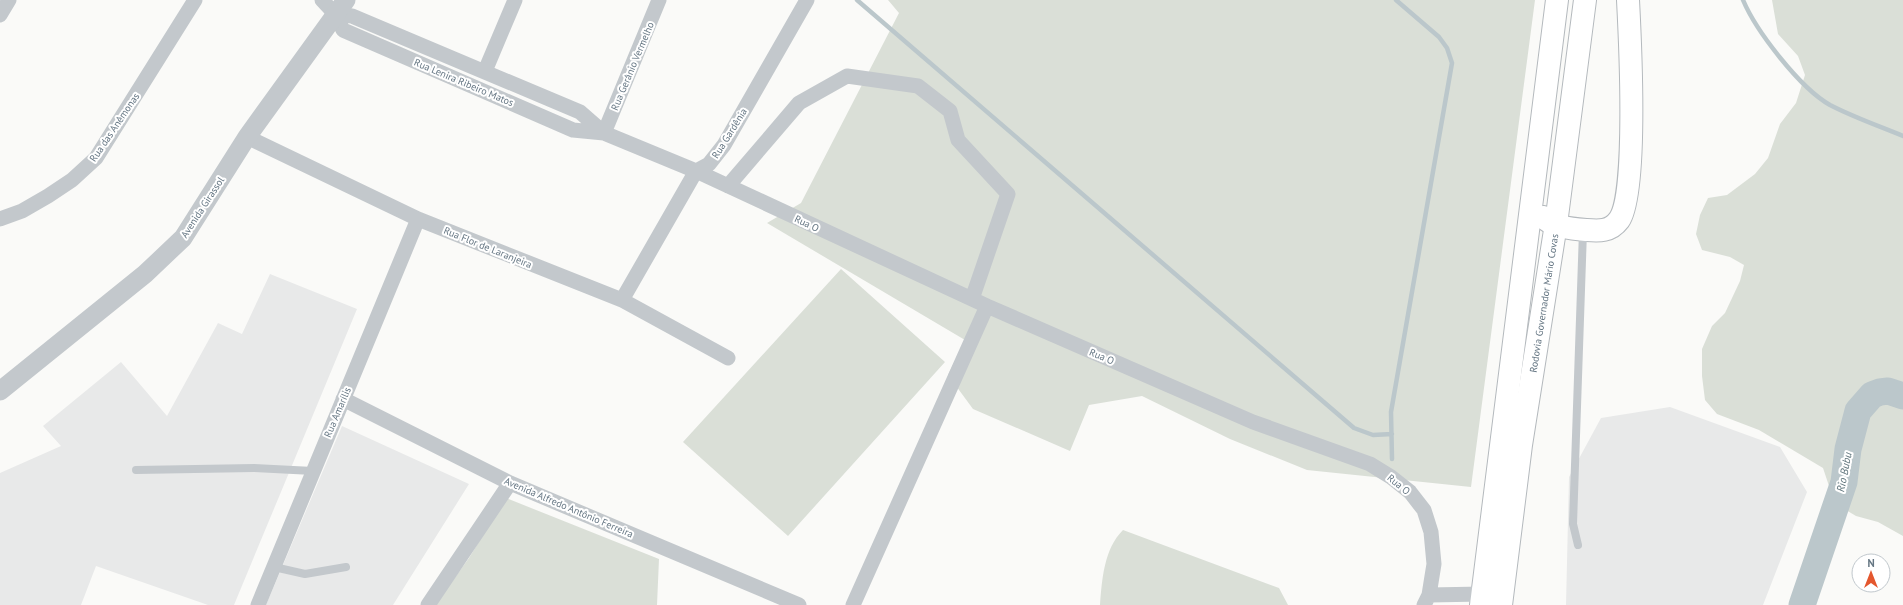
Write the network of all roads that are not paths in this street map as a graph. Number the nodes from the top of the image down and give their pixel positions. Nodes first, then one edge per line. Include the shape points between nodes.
1 (9, 0) edge
2 (195, 0) edge
3 (322, 0) edge
4 (515, 0) edge
5 (659, 0) edge
6 (807, 0) edge
7 (1557, 0) edge
8 (1568, 0) edge
9 (1585, 0) edge
10 (1628, 0) edge
11 (340, 7) edge
12 (0, 15) edge
13 (485, 71) junction
14 (604, 133) junction
15 (247, 137) junction
16 (696, 171) junction
17 (728, 186) junction
18 (0, 219) edge
19 (418, 219) junction
20 (1556, 224) junction
21 (1583, 229) junction
22 (972, 299) junction
23 (622, 300) junction
24 (987, 306) junction
25 (728, 358) dead end
26 (0, 391) edge
27 (343, 399) junction
28 (136, 470) dead end
29 (313, 471) junction
30 (510, 482) junction
31 (1578, 545) dead end
32 (346, 566) dead end
33 (274, 567) junction
34 (1427, 600) edge
35 (1482, 600) edge
36 (258, 605) edge
37 (428, 605) edge
38 (799, 605) edge
39 (853, 605) edge
40 (1501, 605) edge

1 - 12 street
2 - 18 street, Rua das Anêmonas via 96,158 72,180 48,196 22,211
3 - 11 street, Rua Lenira Ribeiro Matos
4 - 13 street
5 - 14 street, Rua Gerânio Vermelho
6 - 16 street, Rua Gardênia via 724,145 709,164
7 - 35 highway
8 - 20 highway via 1540,209 1545,219
9 - 20 highway, Rodovia Governador Mário Covas
10 - 21 highway via 1630,134 1627,190 1623,211 1620,219 1610,228 1602,231
11 - 13 street, Rua Lenira Ribeiro Matos via 352,16
11 - 14 street, Rua Lenira Ribeiro Matos via 343,30 573,130
11 - 15 street, Avenida Girassol
13 - 14 street, Rua Lenira Ribeiro Matos via 580,112
14 - 16 street, Rua Lenira Ribeiro Matos
15 - 19 street, Rua Flor de Laranjeira
15 - 26 street, Avenida Girassol via 183,238 145,274
16 - 17 street, Rua O
16 - 23 street, Rua Gardênia
17 - 22 street, Rua O
17 - 22 street via 799,103 847,76 918,86 950,111 958,140 1008,194
19 - 23 street, Rua Flor de Laranjeira
19 - 27 street, Rua Amarílis
20 - 21 highway
20 - 40 highway, Rodovia Governador Mário Covas via 1521,444
21 - 31 lane via 1573,517
22 - 24 street, Rua O
23 - 25 street, Rua Flor de Laranjeira
24 - 34 street, Rua O via 1253,422 1370,464 1391,476 1410,492 1424,510 1431,532 1434,564
24 - 39 street
27 - 29 street, Rua Amarílis
27 - 30 street, Avenida Alfredo Antônio Ferreira
28 - 29 lane via 254,468
29 - 33 street, Rua Amarílis
30 - 37 street
30 - 38 street, Avenida Alfredo Antônio Ferreira
32 - 33 lane via 305,574
33 - 36 street, Rua Amarílis
34 - 35 street, Rua O

